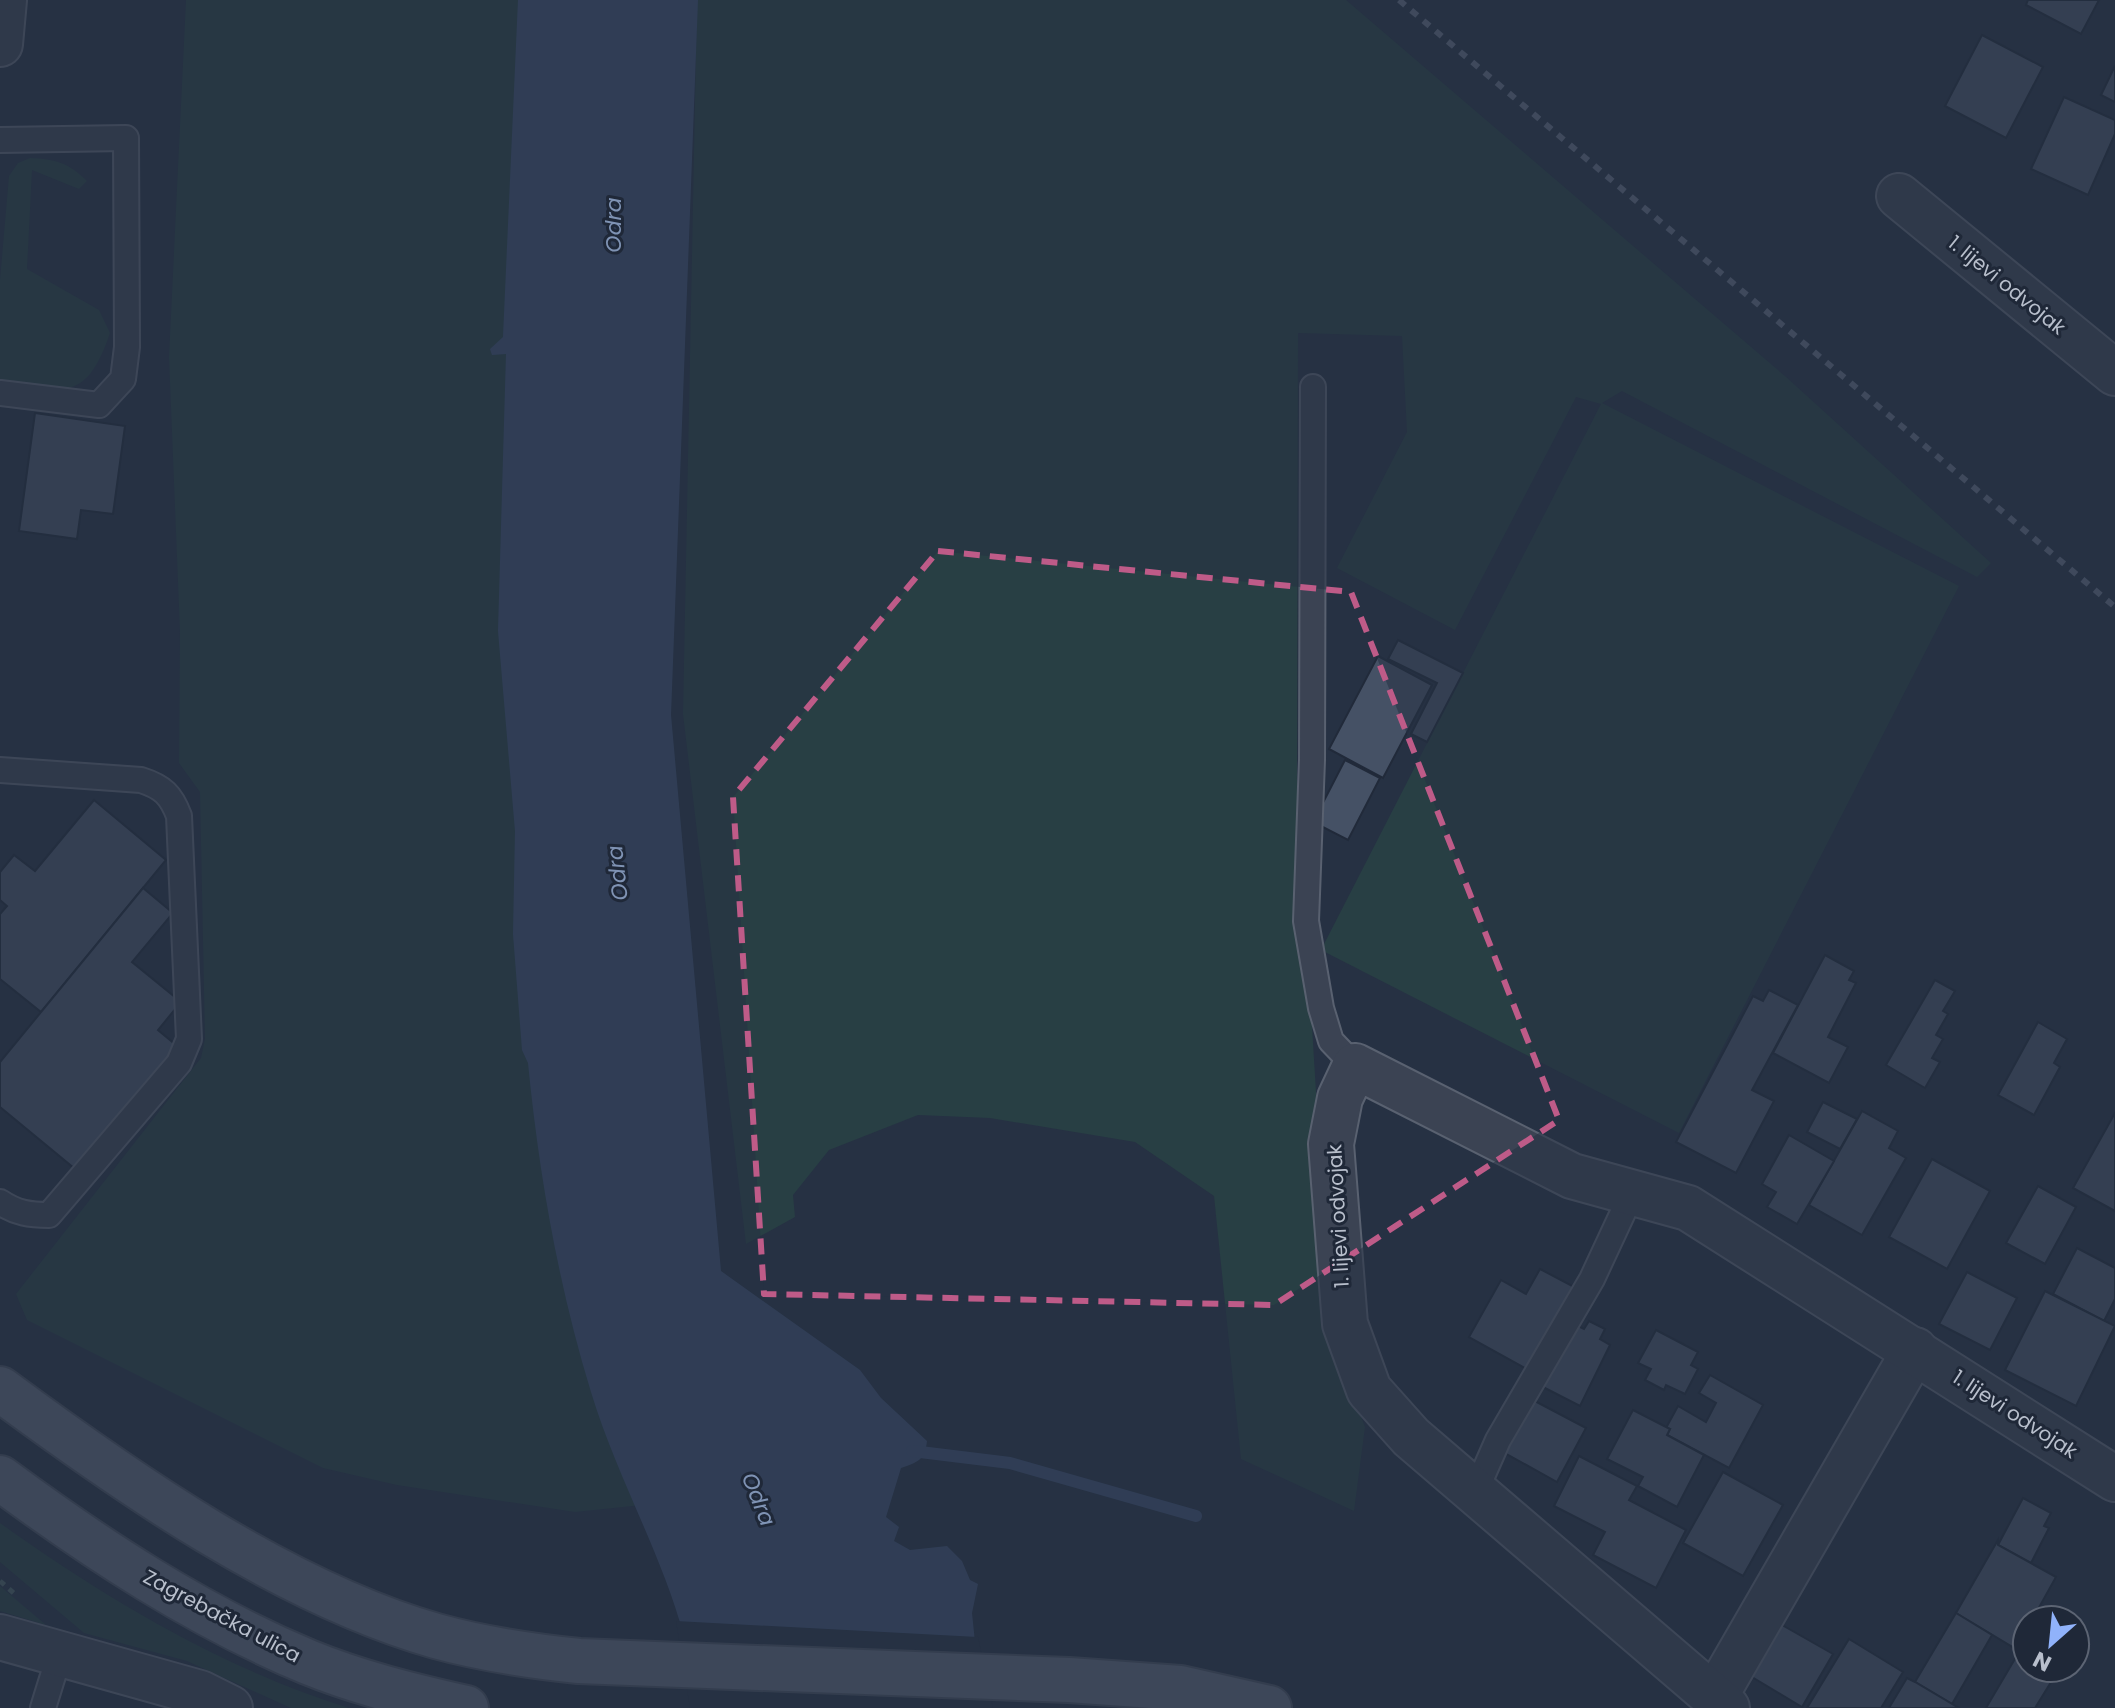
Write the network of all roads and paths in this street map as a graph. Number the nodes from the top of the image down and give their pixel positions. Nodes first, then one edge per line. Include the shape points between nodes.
1 (4, 0) edge
2 (0, 44) edge
3 (0, 140) edge
4 (1899, 196) dead end
5 (2115, 373) edge
6 (1313, 387) dead end
7 (0, 393) edge
8 (0, 770) edge
9 (1355, 1066) junction
10 (1633, 1191) junction
11 (0, 1202) edge
12 (1915, 1350) junction
13 (0, 1389) edge
14 (0, 1478) edge
15 (2115, 1479) edge
16 (1476, 1490) junction
17 (0, 1637) edge
18 (60, 1653) junction
19 (1721, 1703) edge
20 (43, 1708) edge
21 (230, 1708) edge
22 (466, 1708) edge
23 (1269, 1708) edge

1 - 2 street
3 - 7 lane via 126,138 127,347 123,379 99,405
4 - 5 street, 1. lijevi odvojak
6 - 9 lane via 1306,921 1331,1041
8 - 11 lane via 141,780 162,787 173,802 179,816 189,1039 179,1063 49,1215 30,1215
9 - 10 street, 1. lijevi odvojak via 1572,1176
9 - 16 street, 1. lijevi odvojak via 1340,1098 1331,1144 1345,1324 1369,1390 1411,1437
10 - 12 street, 1. lijevi odvojak via 1688,1208
10 - 16 lane via 1592,1279 1498,1440
12 - 15 street, 1. lijevi odvojak
12 - 19 street, 1. lijevi odvojak
13 - 23 main road via 165,1504 339,1598 434,1635 508,1653 579,1661 1069,1680 1180,1688
14 - 22 main road, Zagrebačka ulica via 72,1531 225,1623 309,1663
16 - 19 street, 1. lijevi odvojak
17 - 18 street
18 - 20 lane
18 - 21 street via 200,1693

